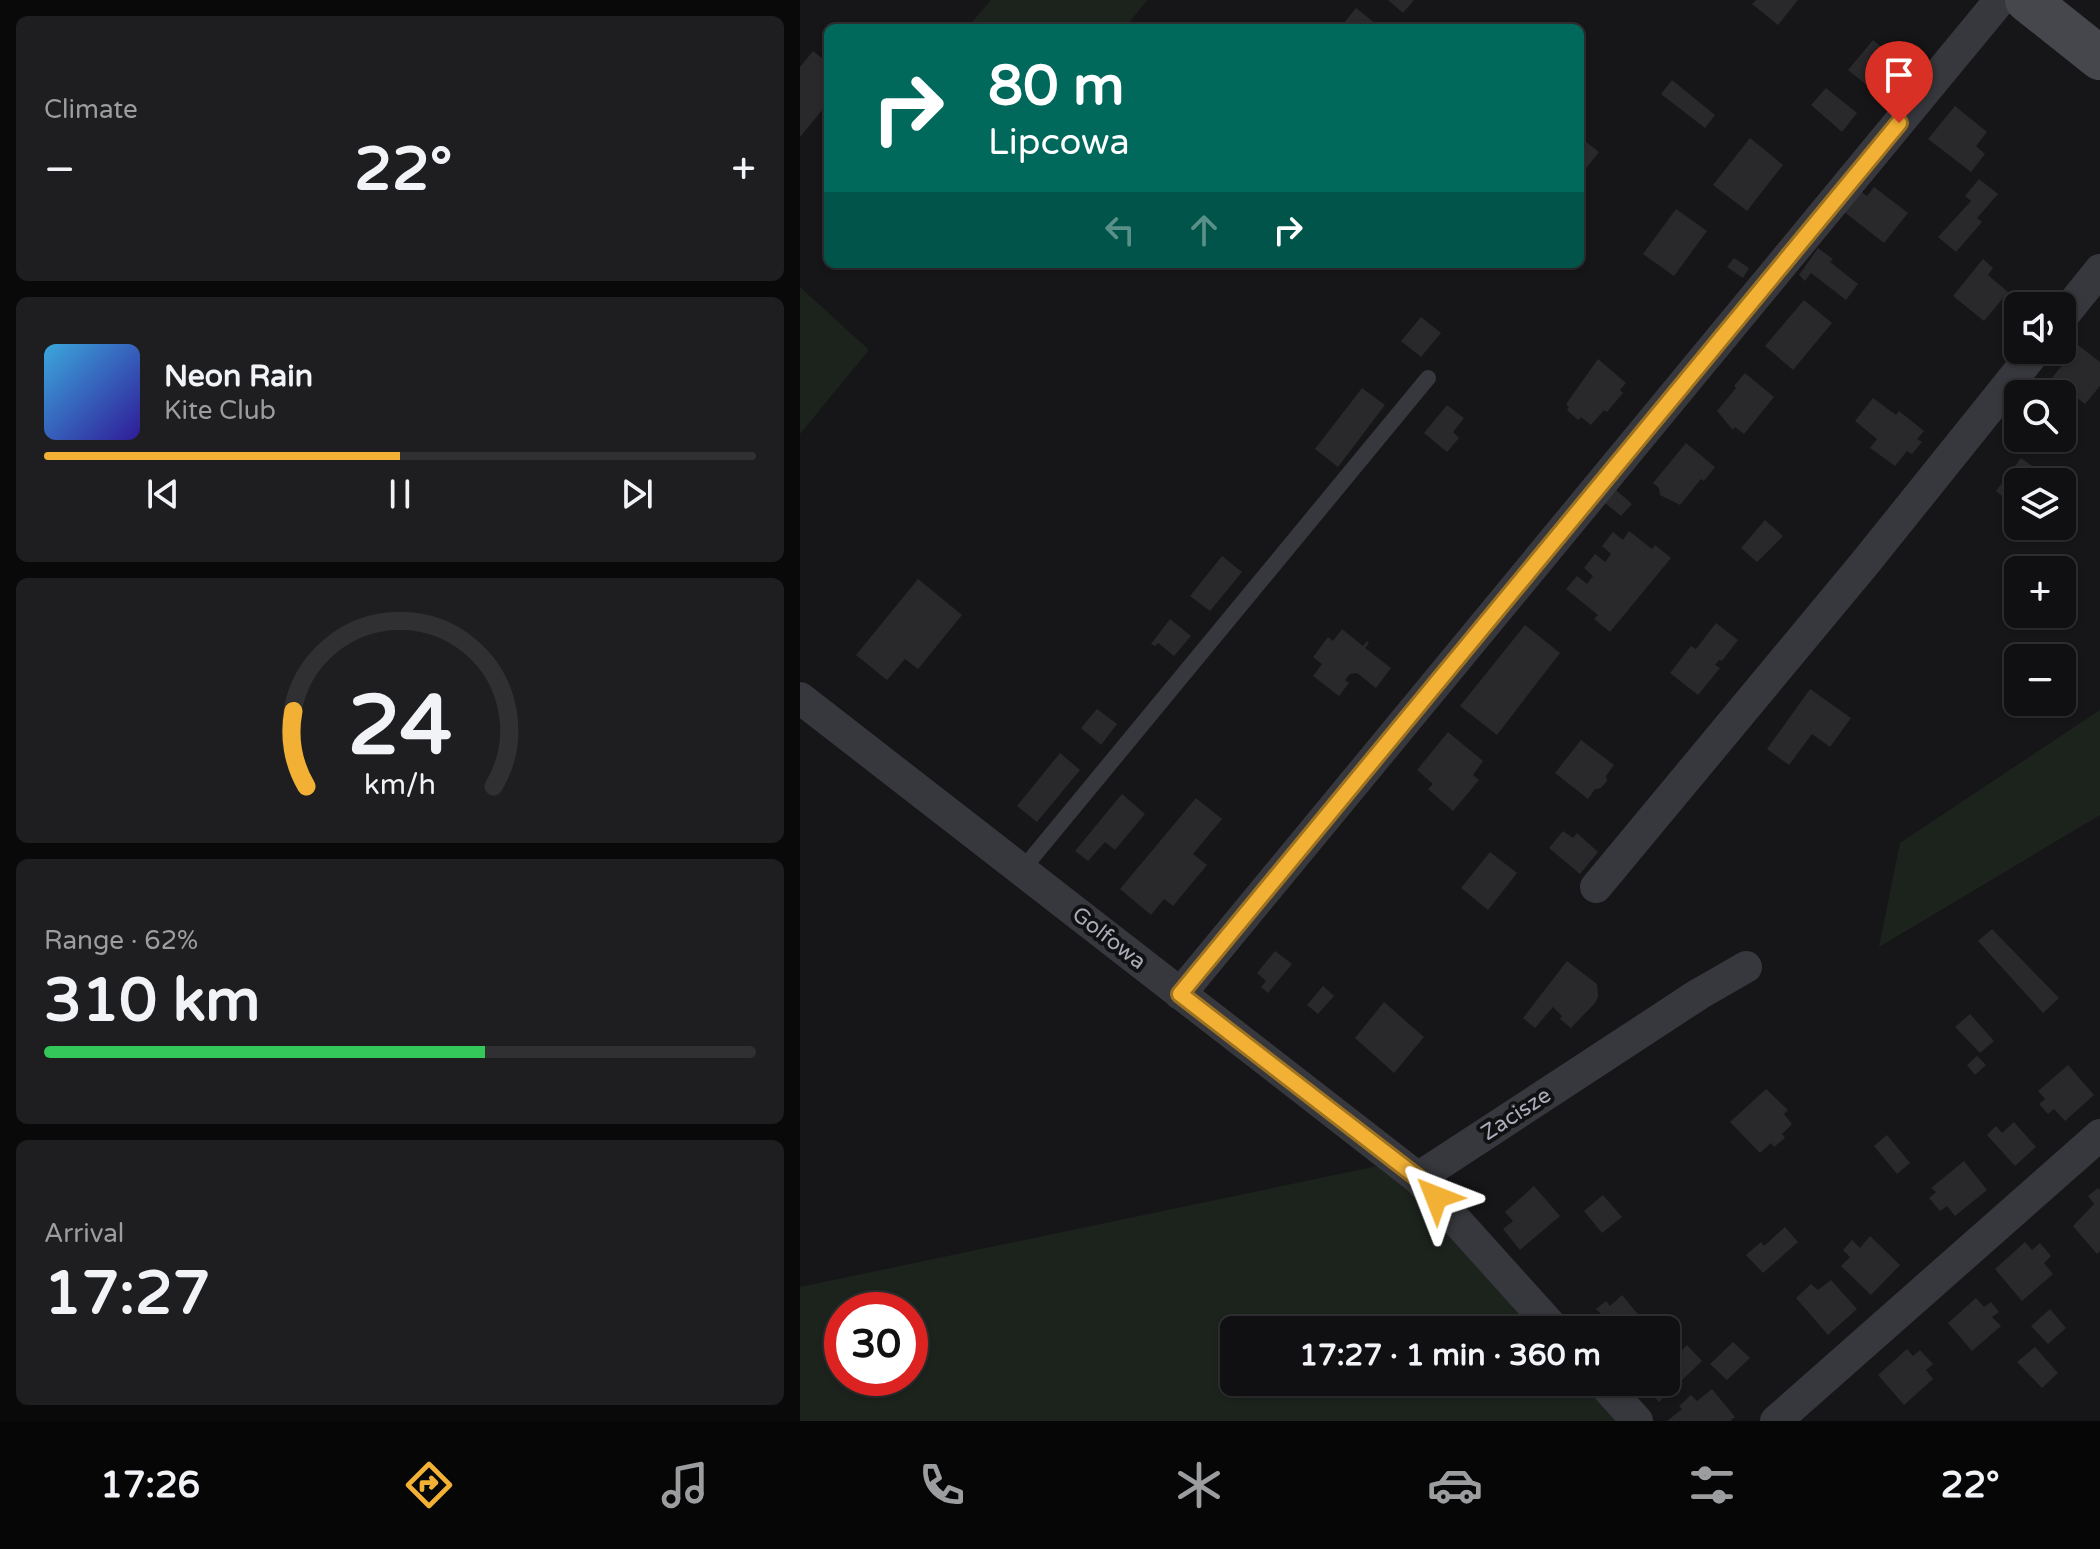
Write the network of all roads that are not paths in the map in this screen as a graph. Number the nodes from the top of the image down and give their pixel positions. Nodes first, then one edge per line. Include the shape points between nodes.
1 (2000, 0) edge
2 (2027, 0) edge
3 (2100, 58) edge
4 (2100, 270) edge
5 (2076, 300) edge
6 (2025, 364) edge
7 (1428, 378) dead end
8 (800, 698) edge
9 (1022, 870) junction
10 (1596, 887) dead end
11 (1746, 967) dead end
12 (1180, 994) junction
13 (2100, 1135) edge
14 (1418, 1178) junction
15 (1542, 1316) edge
16 (1615, 1396) edge
17 (1637, 1421) edge
18 (1776, 1421) edge

1 - 12 street
2 - 3 street
4 - 5 street
6 - 10 street
7 - 9 lane
8 - 9 street, Golfowa
9 - 12 street, Golfowa
11 - 14 street, Zacisze
12 - 14 street, Golfowa
13 - 18 street
14 - 15 street
16 - 17 street

